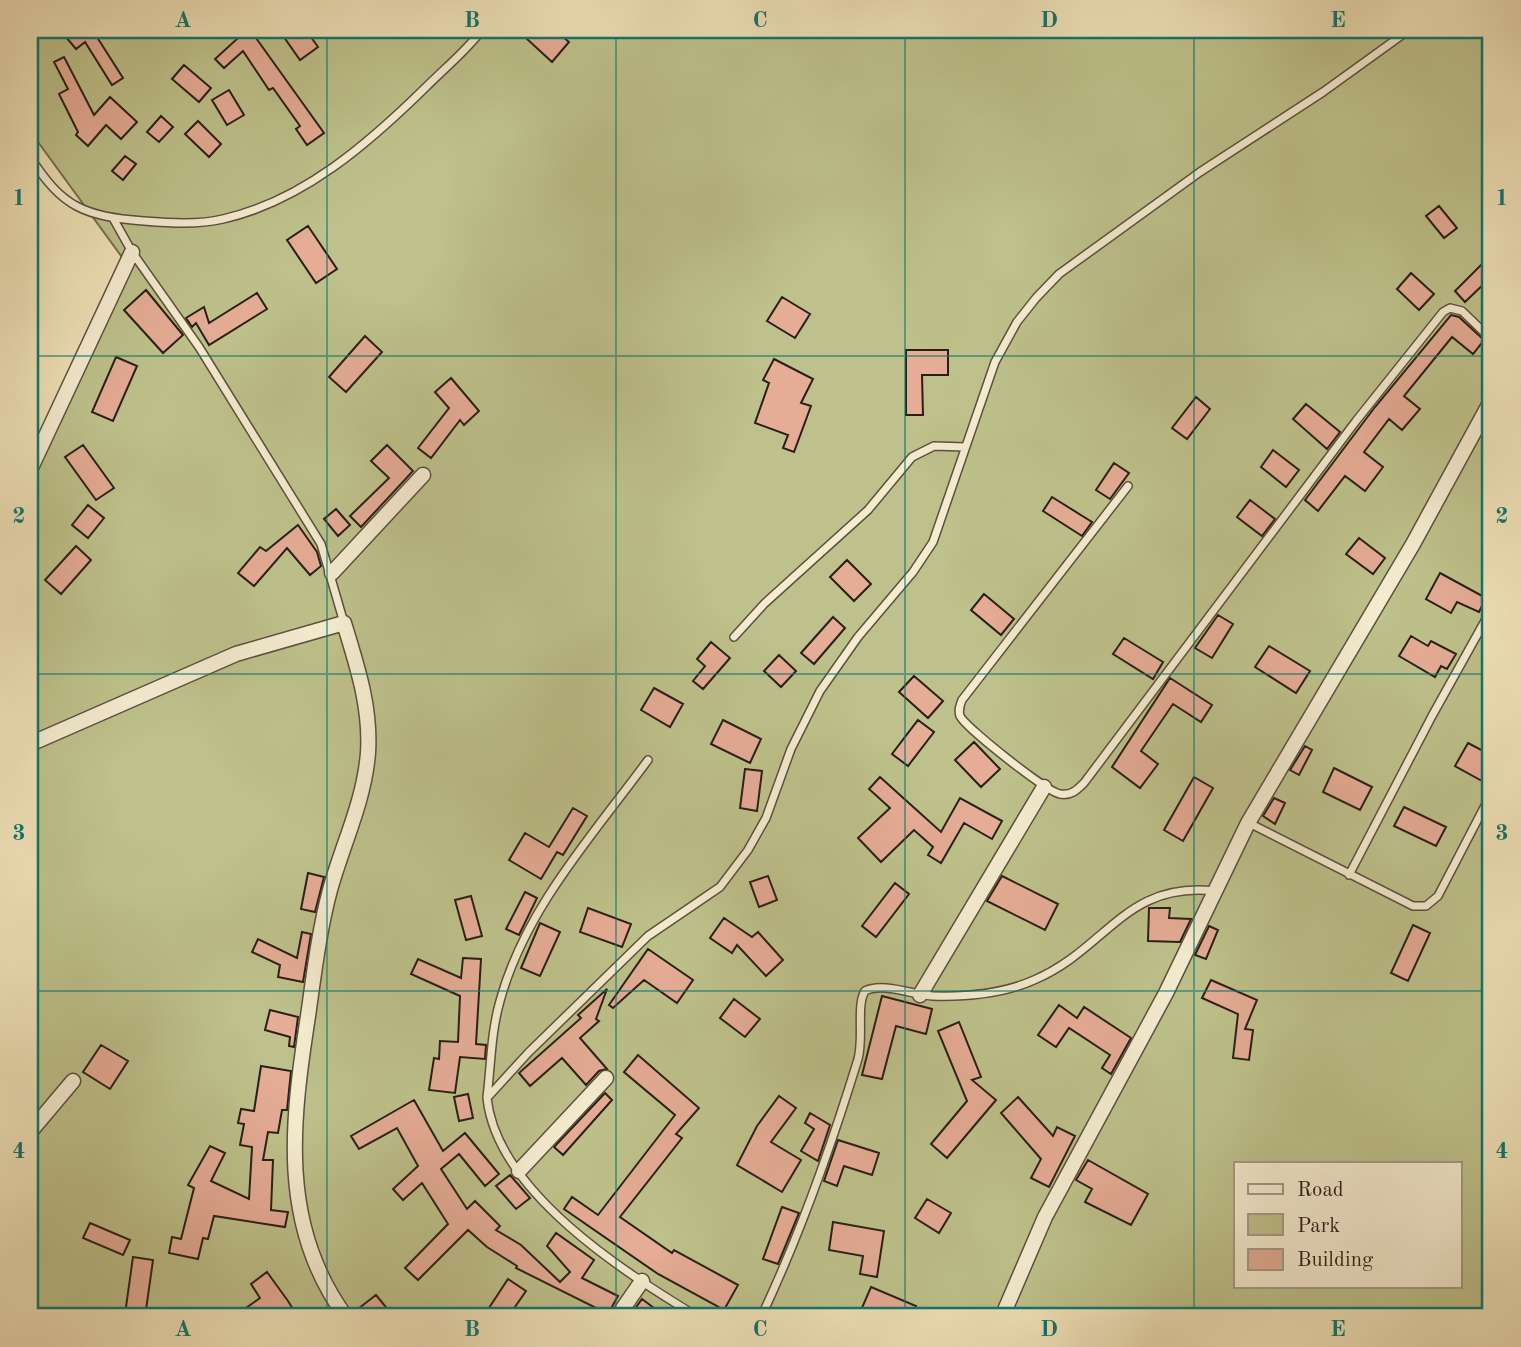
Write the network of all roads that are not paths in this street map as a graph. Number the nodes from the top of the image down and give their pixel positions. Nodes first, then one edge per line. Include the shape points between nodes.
1 (482, 30) edge
2 (1409, 30) edge
3 (30, 157) edge
4 (113, 218) junction
5 (132, 252) junction
6 (1491, 340) edge
7 (1491, 401) edge
8 (965, 447) junction
9 (30, 470) edge
10 (423, 475) dead end
11 (1128, 486) dead end
12 (332, 573) junction
13 (1491, 610) edge
14 (344, 623) junction
15 (734, 637) dead end
16 (30, 744) edge
17 (648, 760) dead end
18 (1044, 787) junction
19 (1491, 794) edge
20 (1248, 822) junction
21 (1349, 875) junction
22 (1216, 891) junction
23 (920, 995) junction
24 (606, 1078) dead end
25 (73, 1081) dead end
26 (487, 1098) junction
27 (30, 1132) edge
28 (519, 1171) junction
29 (642, 1281) junction
30 (346, 1317) edge
31 (617, 1317) edge
32 (698, 1317) edge
33 (761, 1317) edge
34 (1002, 1317) edge

1 - 4 lane via 394,119 290,194 222,220 175,223
2 - 8 lane via 1059,274 1017,322 1002,347
3 - 4 lane via 58,195 87,211
4 - 5 lane
5 - 9 street
5 - 12 lane via 199,347 277,472
6 - 18 lane via 1462,311 1451,308 1443,312 1084,783 1063,795
7 - 20 street via 1419,534
8 - 15 lane via 934,446 912,457 868,510
8 - 26 lane via 933,542 820,691 791,749 757,837 728,878 711,895 648,936
10 - 12 street
11 - 18 lane via 960,705 963,719
12 - 14 lane
13 - 21 lane
14 - 16 street via 236,654
14 - 30 street via 368,713 368,754 360,804 324,914 293,1141 299,1202 310,1247
17 - 26 lane via 549,892 514,962 496,1017
18 - 23 street
19 - 21 lane via 1432,903 1413,906
20 - 21 lane
20 - 22 street
22 - 23 lane via 1182,889 1153,897 1074,956 1023,984 971,995
22 - 34 street via 1045,1217
23 - 33 lane via 876,988 862,996 858,1059 808,1205
24 - 28 street
25 - 27 street
26 - 28 lane via 497,1138
28 - 29 lane via 582,1236
29 - 31 street
29 - 32 lane

